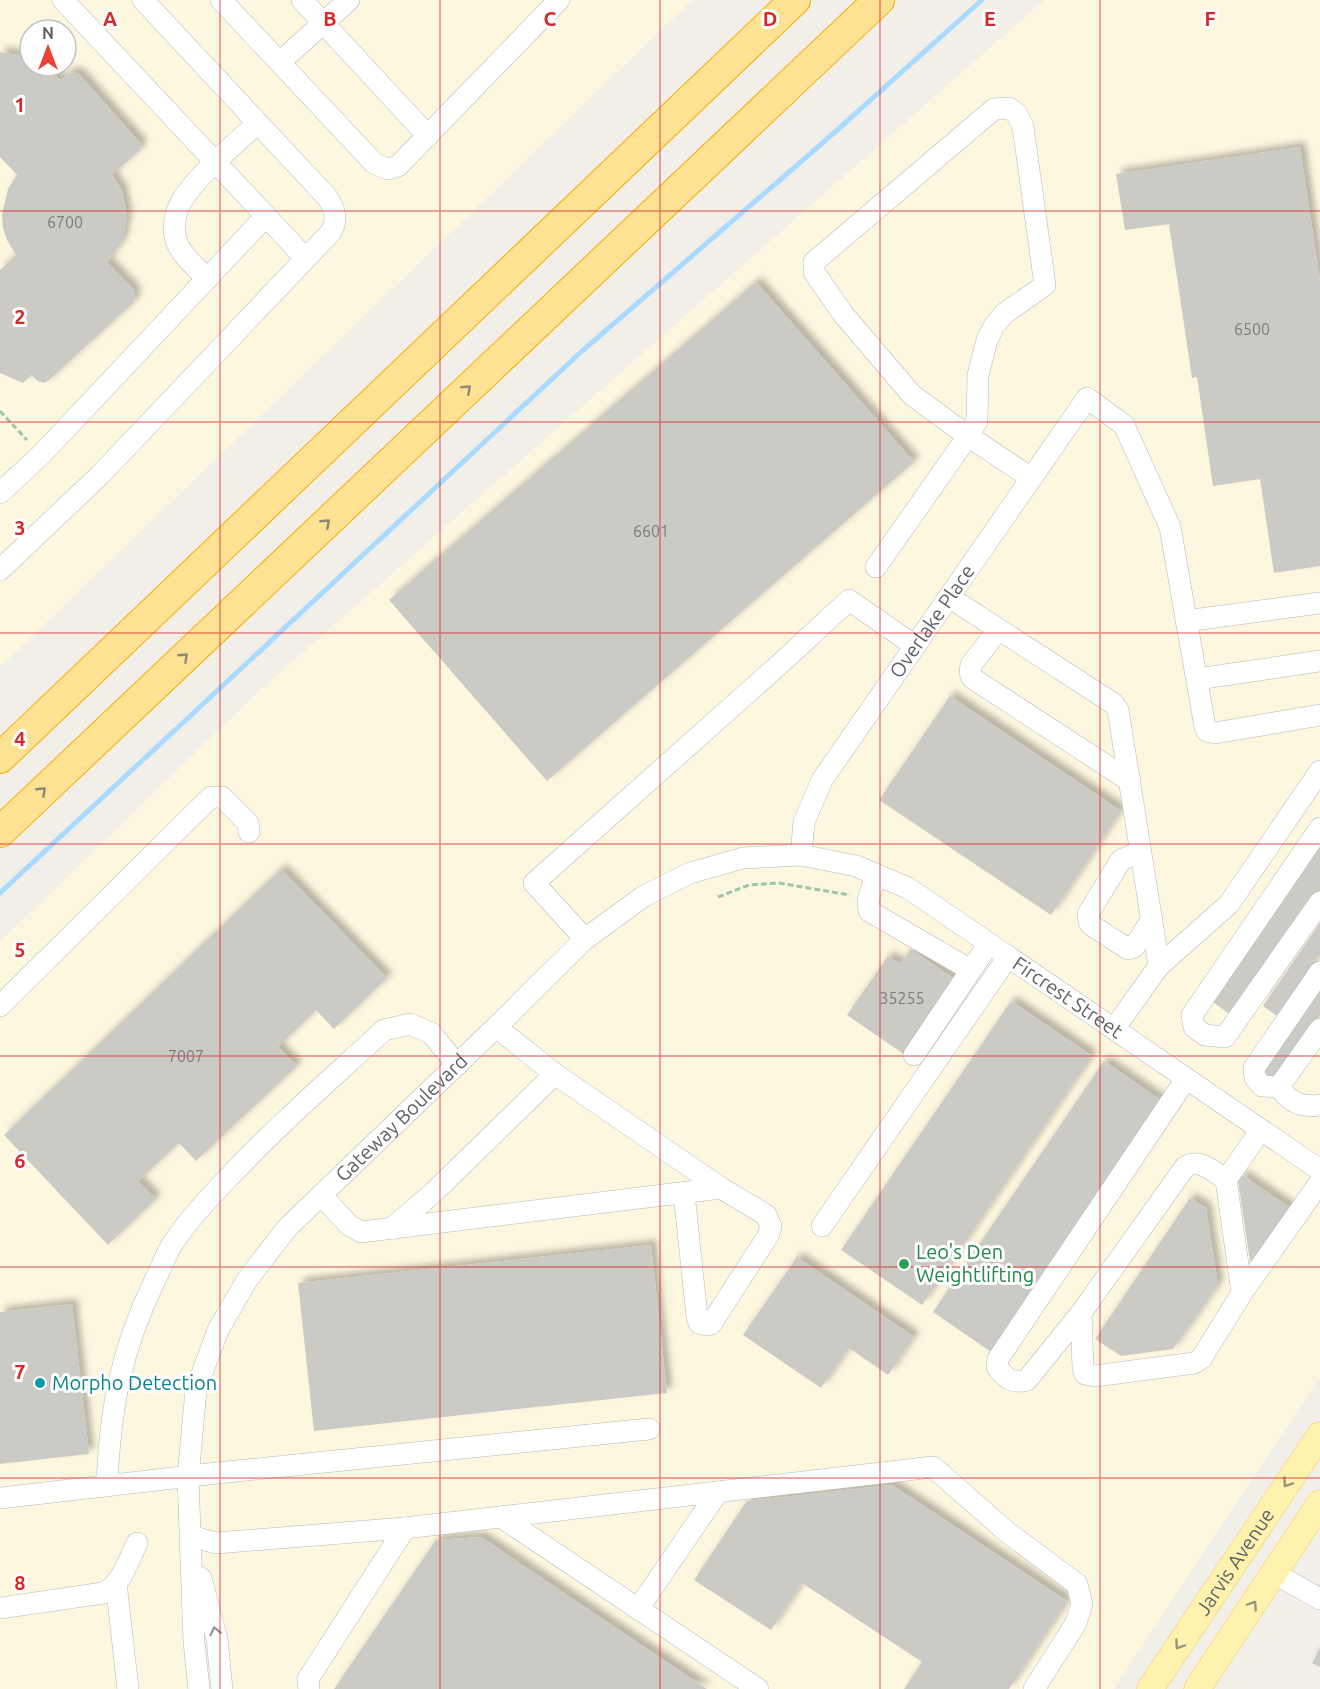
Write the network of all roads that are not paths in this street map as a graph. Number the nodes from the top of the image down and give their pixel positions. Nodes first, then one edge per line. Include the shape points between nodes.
1 (63, 0) edge
2 (143, 0) edge
3 (221, 0) edge
4 (302, 0) edge
5 (349, 0) edge
6 (559, 0) edge
7 (768, 0) edge
8 (795, 0) edge
9 (879, 0) edge
10 (324, 24) junction
11 (280, 62) junction
12 (258, 123) junction
13 (428, 136) junction
14 (216, 163) junction
15 (266, 216) junction
16 (305, 258) junction
17 (206, 278) junction
18 (968, 436) junction
19 (1031, 478) junction
20 (0, 493) edge
21 (876, 567) dead end
22 (0, 570) edge
23 (949, 597) junction
24 (1320, 603) edge
25 (1186, 621) junction
26 (998, 630) junction
27 (915, 646) junction
28 (1320, 662) edge
29 (1197, 679) junction
30 (1320, 715) edge
31 (0, 736) edge
32 (0, 758) edge
33 (1320, 771) edge
34 (1130, 781) junction
35 (1320, 828) edge
36 (0, 832) edge
37 (249, 832) dead end
38 (1140, 852) junction
39 (801, 855) junction
40 (876, 875) junction
41 (1320, 902) edge
42 (1152, 920) junction
43 (585, 939) junction
44 (988, 945) junction
45 (1008, 957) junction
46 (1159, 966) junction
47 (971, 970) junction
48 (1320, 972) edge
49 (0, 1006) edge
50 (496, 1027) junction
51 (1114, 1029) junction
52 (1320, 1029) edge
53 (914, 1055) dead end
54 (457, 1065) junction
55 (555, 1074) junction
56 (1186, 1078) junction
57 (1279, 1087) junction
58 (1320, 1105) edge
59 (1261, 1130) junction
60 (1320, 1170) edge
61 (1227, 1180) junction
62 (1320, 1182) edge
63 (721, 1188) junction
64 (684, 1193) junction
65 (321, 1195) junction
66 (822, 1226) dead end
67 (391, 1229) junction
68 (1242, 1293) junction
69 (1080, 1313) junction
70 (649, 1429) dead end
71 (1320, 1435) edge
72 (188, 1477) junction
73 (107, 1486) junction
74 (718, 1492) junction
75 (0, 1498) edge
76 (1320, 1503) edge
77 (501, 1517) junction
78 (405, 1528) junction
79 (191, 1536) junction
80 (136, 1543) dead end
81 (1274, 1574) junction
82 (116, 1583) junction
83 (1320, 1599) edge
84 (0, 1608) edge
85 (638, 1609) junction
86 (128, 1689) edge
87 (199, 1689) edge
88 (222, 1689) edge
89 (309, 1689) edge
90 (758, 1689) edge
91 (1034, 1689) edge
92 (1150, 1689) edge
93 (1197, 1689) edge

1 - 14 street
2 - 12 street
3 - 11 street
4 - 10 street
5 - 10 street
6 - 13 street
7 - 31 highway
8 - 32 highway
36 -> 9 highway
10 - 11 street
10 - 13 street
11 - 13 street via 374,163 388,169 398,166
12 - 14 street
12 - 16 street via 327,197 335,214 332,232
14 - 15 street
14 - 17 street via 177,210 174,230 184,254
15 - 16 street
15 - 17 street
16 - 22 street via 100,476
17 - 20 street via 41,455
18 - 18 street via 912,395 843,314 812,266 994,110 1009,108 1023,127 1045,285 1005,313 994,326 978,375 977,421
18 - 19 street
18 - 21 street
19 - 23 street, Overlake Place
19 - 25 street, Overlake Place via 1087,398 1124,424 1170,527
23 - 26 street
23 - 27 street, Overlake Place
24 - 25 street
25 - 29 street
26 - 34 street via 1114,704 1120,716
26 - 34 street via 971,665 972,678
27 - 39 street, Overlake Place via 822,780 804,822
27 - 43 street via 849,600 534,884
28 - 29 street
29 - 30 street via 1205,727 1210,733
33 - 46 street via 1229,904
34 - 38 street
35 - 41 street via 1192,1015 1194,1027 1205,1035 1225,1037
37 - 49 street via 248,823 222,797 212,797
38 - 42 street
38 - 42 street via 1121,860 1088,919 1128,949 1134,947
39 - 40 street, Fircrest Street via 856,866
39 - 43 street, Gateway Boulevard via 743,858 690,873 644,897
40 - 44 street, Fircrest Street via 908,888
40 - 47 street via 868,907 874,914
42 - 46 street
43 - 50 street, Gateway Boulevard
44 - 45 street, Fircrest Street
44 - 47 street
45 - 51 street, Fircrest Street
45 - 66 street
46 - 51 street
47 - 53 street
48 - 57 street via 1254,1068 1255,1078 1262,1086
50 - 54 street, Gateway Boulevard
50 - 55 street
51 - 56 street, Fircrest Street
52 - 57 street
54 - 65 street, Gateway Boulevard
54 - 73 street via 431,1033 410,1024 384,1030 253,1152 197,1211 172,1244 130,1337 120,1371
55 - 63 street
55 - 67 street
56 - 59 street, Fircrest Street
56 - 69 street via 998,1359 997,1368 1010,1381 1027,1380
57 - 58 street via 1286,1098 1306,1108
59 - 60 street, Fircrest Street
59 - 61 street
61 - 68 street
61 - 69 street via 1202,1164 1185,1167
62 - 68 street
63 - 64 street
63 - 64 street via 766,1215 770,1230 707,1325 699,1323 697,1317
64 - 67 street
65 - 67 street via 348,1225 361,1232
65 - 72 street, Gateway Boulevard via 287,1228 247,1280 218,1330 196,1390
68 - 69 street via 1198,1362 1117,1373 1090,1376 1084,1372
70 - 72 street
71 -> 92 main road, Jarvis Avenue
72 - 73 street
72 - 79 street, Gateway Boulevard
73 - 75 street
74 - 77 street
74 - 85 street
74 - 91 street via 933,1467 1006,1532 1077,1584 1082,1604 1076,1623
76 - 81 main road, Jarvis Avenue
77 - 78 street
77 - 85 street
78 - 79 street via 216,1543
78 - 89 street via 308,1679
79 - 87 street, Gateway Boulevard
88 -> 79 street, Gateway Boulevard via 217,1639
80 - 82 street
81 - 83 street
93 -> 81 main road, Jarvis Avenue
82 - 84 street via 103,1593
82 - 86 street
85 - 90 street

